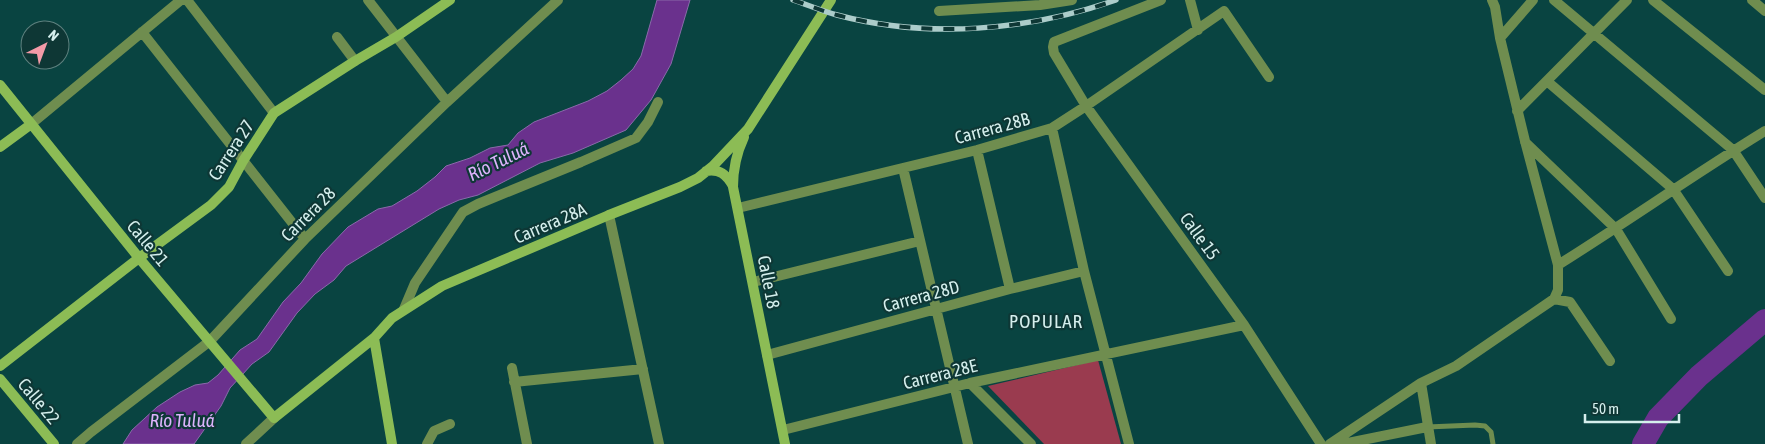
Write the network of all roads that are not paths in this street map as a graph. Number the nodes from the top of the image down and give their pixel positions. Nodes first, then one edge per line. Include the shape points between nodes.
1 (181, 0) edge
2 (187, 0) edge
3 (368, 0) edge
4 (450, 0) edge
5 (558, 0) edge
6 (831, 0) edge
7 (1072, 0) edge
8 (1161, 0) edge
9 (1190, 0) edge
10 (1492, 0) edge
11 (1533, 0) edge
12 (1554, 0) edge
13 (1626, 0) edge
14 (1653, 0) edge
15 (1752, 0) edge
16 (940, 11) dead end
17 (1765, 11) edge
18 (1198, 30) junction
19 (142, 32) junction
20 (1594, 34) junction
21 (337, 37) dead end
22 (396, 37) junction
23 (1500, 38) junction
24 (355, 61) junction
25 (1269, 77) dead end
26 (1548, 82) junction
27 (0, 85) edge
28 (1765, 90) edge
29 (447, 102) junction
30 (658, 102) dead end
31 (1086, 106) junction
32 (1517, 111) junction
33 (274, 113) junction
34 (30, 124) junction
35 (1052, 128) junction
36 (748, 129) junction
37 (1765, 131) edge
38 (1524, 141) junction
39 (0, 147) edge
40 (977, 150) junction
41 (1734, 150) junction
42 (243, 162) junction
43 (903, 168) junction
44 (706, 171) junction
45 (733, 187) junction
46 (1673, 189) junction
47 (1765, 198) edge
48 (738, 208) junction
49 (609, 215) junction
50 (1616, 229) junction
51 (305, 239) junction
52 (920, 241) junction
53 (139, 258) junction
54 (1558, 265) junction
55 (1728, 270) dead end
56 (1084, 271) junction
57 (752, 282) junction
58 (1010, 289) junction
59 (1554, 299) junction
60 (404, 309) junction
61 (937, 309) junction
62 (1671, 319) dead end
63 (1244, 325) junction
64 (374, 338) junction
65 (210, 341) junction
66 (1106, 354) junction
67 (767, 355) junction
68 (1610, 361) dead end
69 (0, 366) edge
70 (512, 368) dead end
71 (643, 369) junction
72 (0, 379) edge
73 (514, 382) junction
74 (970, 383) junction
75 (1421, 383) junction
76 (955, 386) junction
77 (274, 418) junction
78 (450, 424) dead end
79 (1427, 427) junction
80 (783, 430) junction
81 (54, 444) edge
82 (77, 444) edge
83 (246, 444) edge
84 (392, 444) edge
85 (428, 444) edge
86 (527, 444) edge
87 (659, 444) edge
88 (785, 444) edge
89 (968, 444) edge
90 (1031, 444) edge
91 (1129, 444) edge
92 (1321, 444) edge
93 (1330, 444) edge
94 (1343, 444) edge
95 (1430, 444) edge
96 (1493, 444) edge

1 - 19 street
2 - 33 street
3 - 22 street
4 - 22 street, Carrera 27
5 - 29 street, Carrera 28
6 - 36 street, Carrera 28A
7 - 16 street
8 - 31 street, Calle 15 via 1054,42 1054,53
9 - 18 street
10 - 23 street
11 - 23 street
12 - 20 street
13 - 20 street
14 - 28 street
15 - 17 street
18 - 25 street, Carrera 28B via 1224,11
18 - 31 street, Carrera 28B
19 - 34 street
19 - 42 street
20 - 26 street
20 - 41 street
21 - 24 street
22 - 24 street, Carrera 27
22 - 29 street
23 - 32 street
24 - 33 street, Carrera 27
26 - 32 street
26 - 46 street
27 - 34 street, Calle 21
29 - 51 street, Carrera 28
30 - 60 street via 636,138 463,212 415,282
31 - 35 street, Carrera 28B
31 - 63 street, Calle 15
32 - 38 street
33 - 42 street, Carrera 27
34 - 39 street
34 - 53 street, Calle 21
35 - 40 street, Carrera 28B
35 - 56 street
36 - 44 street, Carrera 28A
36 - 45 street, Calle 18 via 736,158
37 - 41 street
38 - 50 street
38 - 54 street
40 - 43 street, Carrera 28B
40 - 58 street
41 - 46 street
41 - 47 street
42 - 51 street
42 - 53 street, Carrera 27 via 229,187 211,206
43 - 48 street, Carrera 28B
43 - 52 street
44 - 45 street via 722,172
44 - 49 street, Carrera 28A via 680,187
45 - 48 street, Calle 18
46 - 50 street
46 - 55 street
48 - 57 street, Calle 18
49 - 60 street, Carrera 28A via 442,286
49 - 71 street
50 - 54 street
50 - 62 street
51 - 65 street, Carrera 28
52 - 57 street
52 - 61 street
53 - 65 street, Calle 21
53 - 69 street, Carrera 27
54 - 59 street via 1558,290
56 - 58 street, Carrera 28D
56 - 66 street
57 - 67 street, Calle 18
58 - 61 street, Carrera 28D
59 - 68 street via 1570,302
59 - 75 street via 1456,366
60 - 64 street, Carrera 28A
61 - 67 street, Carrera 28D
61 - 76 street
63 - 66 street, Carrera 28E
63 - 92 street, Calle 15
64 - 77 street, Carrera 28A
64 - 84 street
65 - 77 street, Calle 21
65 - 82 street, Carrera 28
66 - 74 street, Carrera 28E
66 - 91 street
67 - 80 street, Calle 18
70 - 73 street
71 - 73 street
71 - 87 street
72 - 81 street, Calle 22
73 - 86 street
74 - 76 street, Carrera 28E
74 - 90 street
75 - 79 street
75 - 93 street
76 - 80 street, Carrera 28E
76 - 89 street
77 - 83 street, Carrera 28A
78 - 85 street via 434,431
79 - 94 street
79 - 95 street
79 - 96 lane via 1485,426 1491,432
80 - 88 street, Calle 18

